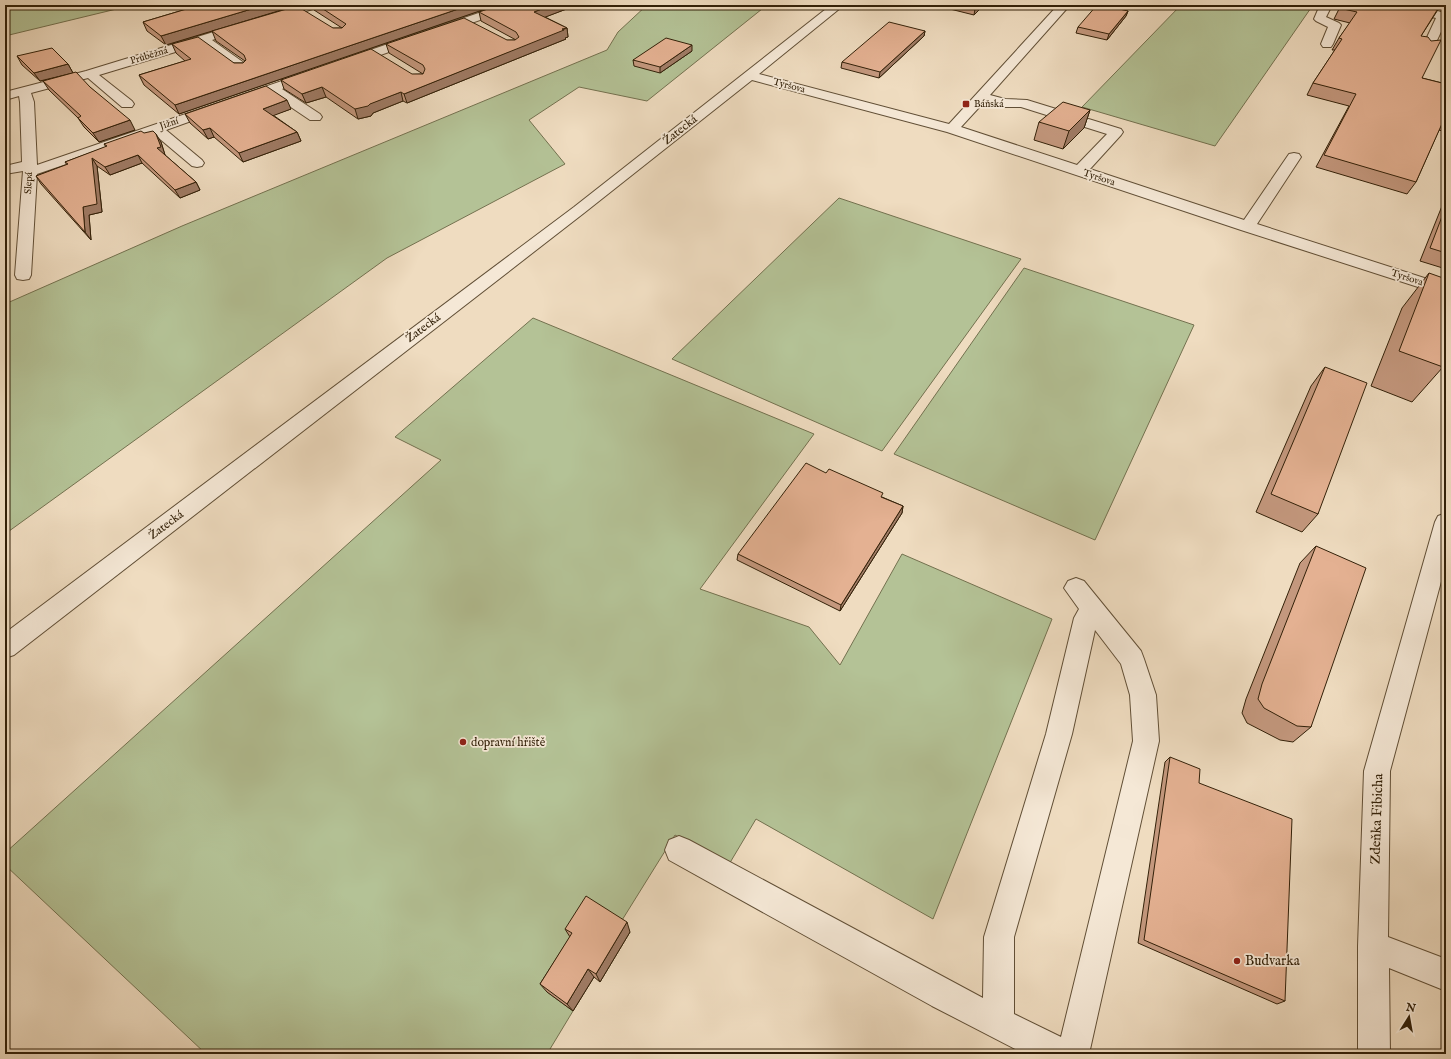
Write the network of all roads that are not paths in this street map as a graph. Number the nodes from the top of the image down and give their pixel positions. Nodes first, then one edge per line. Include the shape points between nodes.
1 (513, 5) edge
2 (838, 5) edge
3 (1326, 5) edge
4 (1391, 5) edge
5 (1057, 7) edge
6 (314, 11) edge
7 (1444, 17) edge
8 (468, 21) junction
9 (480, 28) edge
10 (203, 39) junction
11 (1327, 44) dead end
12 (1428, 48) edge
13 (375, 53) junction
14 (388, 60) edge
15 (338, 66) edge
16 (243, 68) edge
17 (323, 71) edge
18 (90, 74) junction
19 (749, 75) junction
20 (272, 88) junction
21 (24, 92) junction
22 (5, 96) edge
23 (981, 97) junction
24 (127, 104) dead end
25 (315, 117) dead end
26 (156, 128) junction
27 (952, 129) junction
28 (1294, 157) dead end
29 (197, 163) dead end
30 (30, 168) junction
31 (5, 170) edge
32 (1080, 172) junction
33 (1247, 227) junction
34 (24, 275) dead end
35 (1446, 291) edge
36 (1446, 522) edge
37 (5, 647) edge
38 (679, 850) dead end
39 (1373, 946) junction
40 (1446, 976) edge
41 (998, 1023) junction
42 (1059, 1054) edge
43 (1073, 1054) edge
44 (1374, 1054) edge

1 - 8 street
2 - 19 street, Žatecká
3 - 11 street via 1320,19 1336,25
4 - 7 street
5 - 23 street
6 - 10 street, Průběžná via 301,9
7 - 12 street
8 - 9 street
8 - 13 street
10 - 16 street
10 - 18 street, Průběžná
13 - 14 street
13 - 15 street
17 - 20 street, Jižní
18 - 21 street, Průběžná
18 - 24 street
19 - 27 street, Tyršova
19 - 37 street, Žatecká via 578,210
20 - 25 street
20 - 26 street, Jižní
21 - 22 street, Průběžná
21 - 30 street, Slepá via 27,102
23 - 27 street
23 - 32 street via 1005,103 1022,103 1116,132
26 - 29 street
26 - 30 street, Jižní
27 - 32 street, Tyršova
28 - 33 street
30 - 31 street, Jižní
30 - 34 street, Slepá
32 - 33 street, Tyršova
33 - 35 street, Tyršova
36 - 39 street, Zdeňka Fibicha via 1377,771
38 - 41 street
39 - 40 street
39 - 44 street, Zdeňka Fibicha
41 - 42 street
41 - 43 street via 999,937 1059,734 1086,618 1084,598 1132,659 1143,695 1146,741

